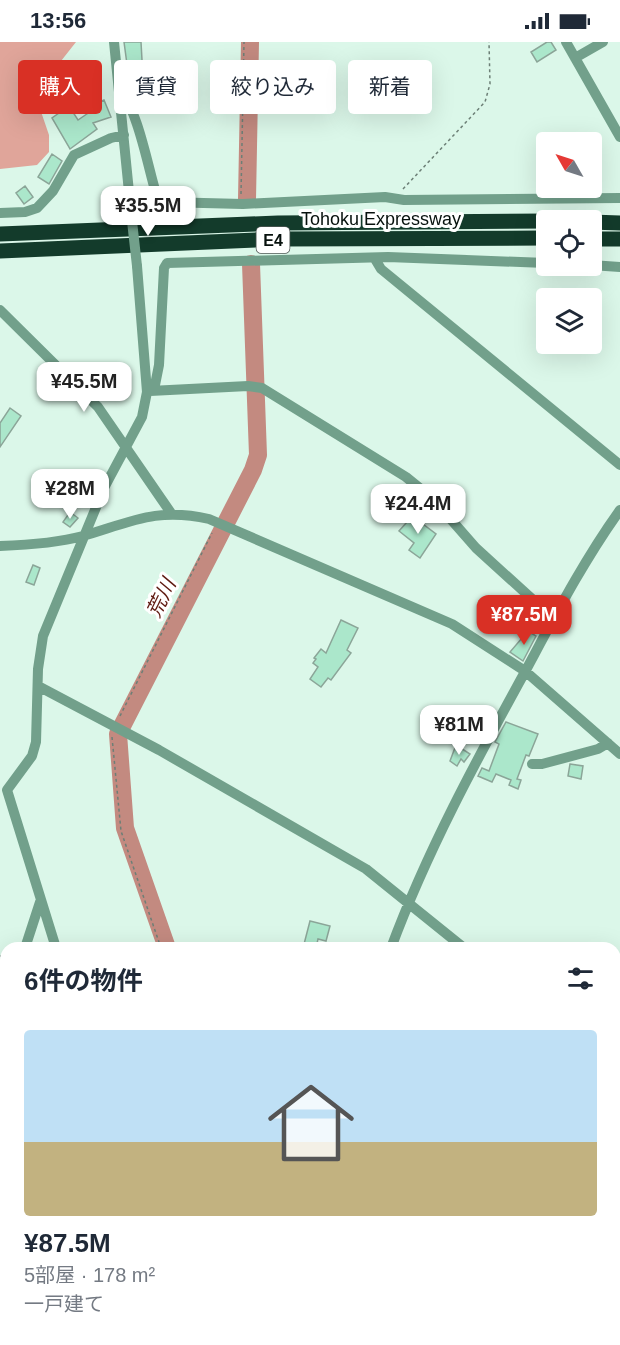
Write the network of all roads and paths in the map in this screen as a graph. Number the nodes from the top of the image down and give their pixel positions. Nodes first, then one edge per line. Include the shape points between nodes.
1 (114, 42) edge
2 (244, 42) edge
3 (489, 42) edge
4 (566, 42) edge
5 (603, 42) edge
6 (575, 58) junction
7 (116, 60) edge
8 (122, 114) edge
9 (132, 114) edge
10 (124, 135) junction
11 (620, 137) edge
12 (394, 198) junction
13 (620, 198) edge
14 (241, 204) junction
15 (0, 213) edge
16 (536, 221) edge
17 (602, 222) edge
18 (620, 222) edge
19 (0, 234) edge
20 (536, 238) edge
21 (602, 239) edge
22 (620, 239) edge
23 (0, 251) edge
24 (375, 259) junction
25 (536, 262) edge
26 (602, 266) edge
27 (620, 267) edge
28 (0, 310) edge
29 (151, 391) junction
30 (126, 445) junction
31 (620, 465) edge
32 (620, 510) edge
33 (171, 513) junction
34 (84, 536) junction
35 (0, 546) edge
36 (553, 618) junction
37 (525, 671) junction
38 (38, 686) junction
39 (608, 743) junction
40 (620, 754) edge
41 (532, 764) dead end
42 (3, 789) edge
43 (40, 902) junction
44 (408, 902) junction
45 (27, 942) edge
46 (54, 942) edge
47 (393, 942) edge
48 (457, 942) edge

1 - 7 street
2 - 14 path
3 - 12 path via 490,84 485,102
4 - 6 street
5 - 6 street
6 - 11 street
8 - 10 street
9 - 14 street via 160,199 169,203
10 - 15 street via 74,155 38,208
10 - 29 street, bridge
12 - 13 street
12 - 14 street
16 - 19 highway, Tohoku Expressway / E4 via 278,223
17 - 18 highway
20 - 23 highway, Tohoku Expressway / E4 via 279,239
21 - 22 highway
24 - 25 street
24 - 29 street via 167,263
24 - 31 street via 381,269
26 - 27 street
28 - 30 street via 98,407
29 - 30 street
29 - 36 street via 262,388 406,477
30 - 33 street
30 - 34 street
32 - 36 street
33 - 34 street via 110,526
33 - 37 street via 224,524 452,624
34 - 35 street
34 - 38 street via 43,636
36 - 37 street
37 - 39 street
37 - 44 street via 496,721
38 - 42 street via 34,750
38 - 44 street via 159,750 366,869
39 - 40 street
39 - 41 street via 598,749
42 - 43 street
43 - 45 street
43 - 46 street
44 - 47 street
44 - 48 street

